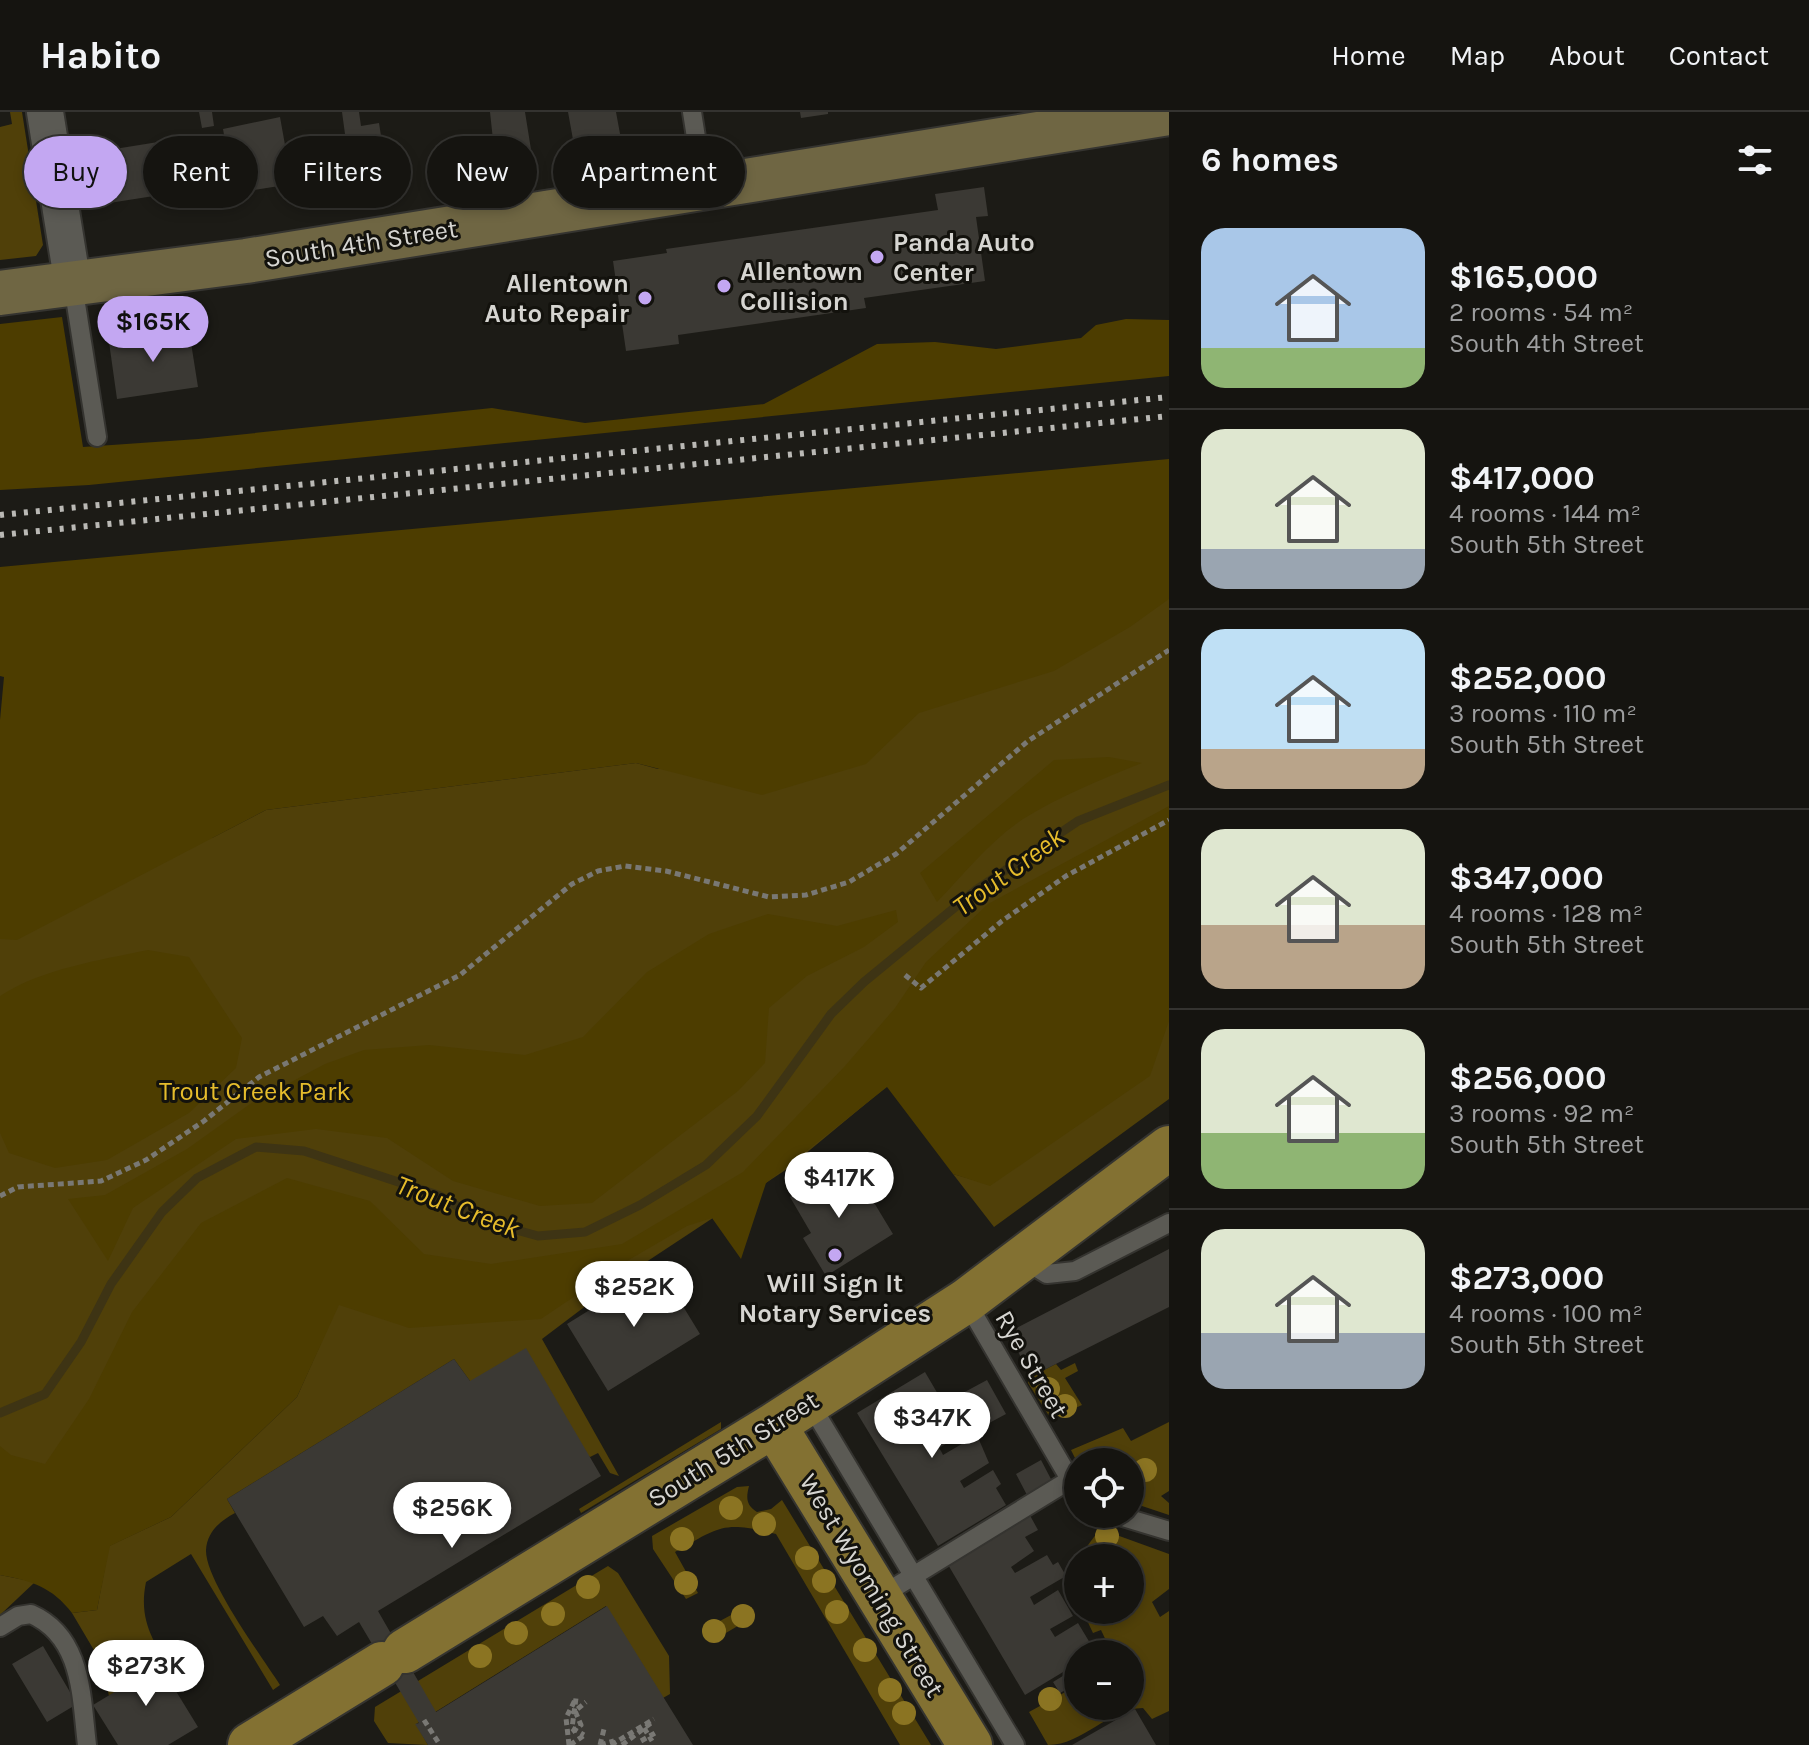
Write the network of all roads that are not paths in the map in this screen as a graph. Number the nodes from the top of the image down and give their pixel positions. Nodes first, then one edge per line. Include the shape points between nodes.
1 (45, 112) edge
2 (692, 112) edge
3 (1169, 113) edge
4 (696, 136) edge
5 (745, 181) edge
6 (579, 208) edge
7 (73, 285) junction
8 (0, 293) edge
9 (97, 437) dead end
10 (1169, 1148) edge
11 (1169, 1223) edge
12 (1022, 1259) junction
13 (966, 1301) junction
14 (792, 1413) junction
15 (1064, 1471) edge
16 (1064, 1492) edge
17 (845, 1502) junction
18 (1144, 1523) edge
19 (1169, 1531) edge
20 (896, 1586) junction
21 (0, 1627) edge
22 (87, 1745) edge
23 (250, 1745) edge
24 (970, 1745) edge
25 (1015, 1745) edge

1 - 7 street
2 - 4 lane
3 - 5 main road, South 4th Street
6 - 7 main road, South 4th Street
7 - 8 main road, South 4th Street
7 - 9 lane
10 - 12 main road, South 5th Street
11 - 12 lane via 1060,1275
12 - 13 main road, South 5th Street
13 - 14 main road, South 5th Street
13 - 15 lane, Rye Street
14 - 17 main road, West Wyoming Street
14 - 17 lane, West Wyoming Street via 840,1454
14 - 23 main road, South 5th Street
16 - 20 lane
17 - 20 main road, West Wyoming Street
18 - 19 lane
20 - 24 main road, West Wyoming Street
20 - 25 lane, West Wyoming Street
21 - 22 lane via 31,1614 60,1632 84,1696

